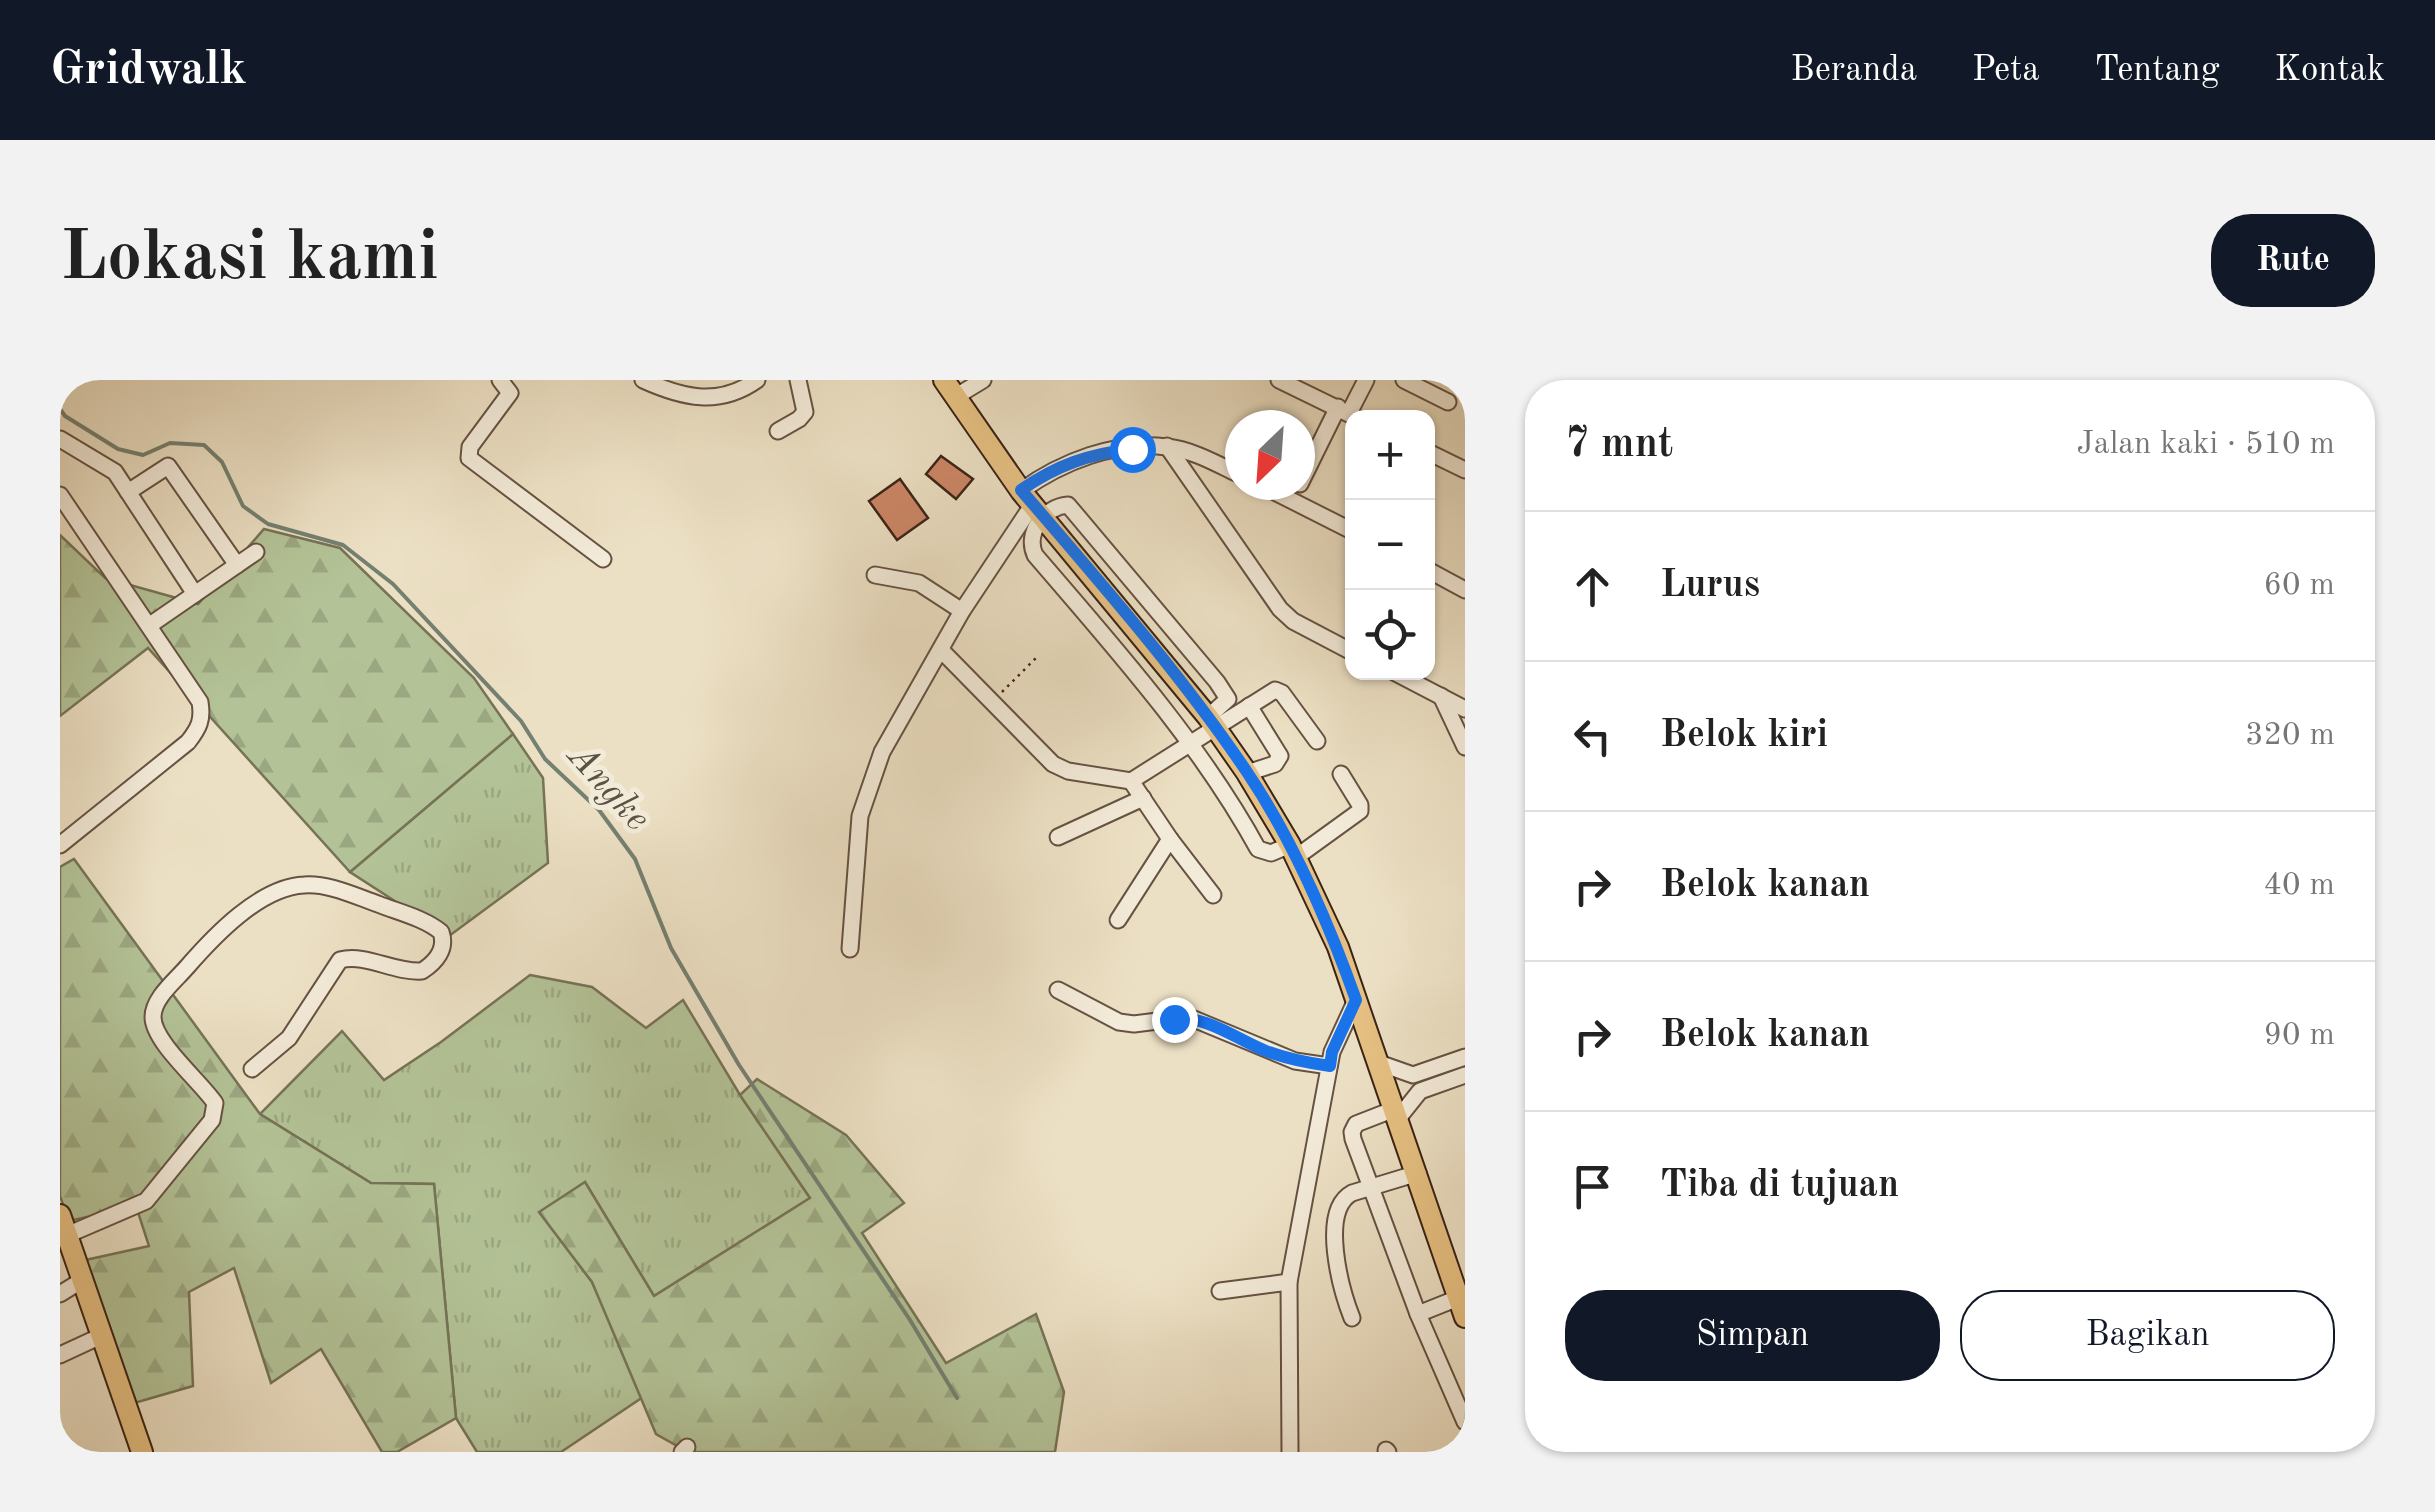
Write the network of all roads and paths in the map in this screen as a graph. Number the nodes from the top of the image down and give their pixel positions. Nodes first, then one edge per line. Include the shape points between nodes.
1 (500, 380) edge
2 (643, 380) edge
3 (757, 380) edge
4 (798, 380) edge
5 (983, 380) edge
6 (1279, 380) edge
7 (1366, 380) edge
8 (1404, 380) edge
9 (949, 389) edge
10 (1448, 402) dead end
11 (1350, 410) edge
12 (1345, 412) edge
13 (1345, 418) edge
14 (778, 431) dead end
15 (60, 438) edge
16 (1166, 446) junction
17 (1435, 455) edge
18 (1315, 463) edge
19 (1225, 468) edge
20 (1465, 470) edge
21 (128, 492) junction
22 (60, 496) edge
23 (1310, 500) edge
24 (1032, 504) junction
25 (1345, 526) edge
26 (256, 552) dead end
27 (603, 559) dead end
28 (237, 564) junction
29 (1435, 574) edge
30 (875, 575) dead end
31 (1465, 590) edge
32 (194, 594) junction
33 (962, 611) junction
34 (150, 626) junction
35 (1345, 648) edge
36 (942, 650) junction
37 (1038, 656) dead end
38 (1410, 680) edge
39 (1441, 696) junction
40 (993, 700) junction
41 (1249, 706) junction
42 (1465, 709) edge
43 (1211, 722) junction
44 (1317, 741) dead end
45 (1190, 743) junction
46 (1465, 747) edge
47 (1247, 773) junction
48 (1341, 774) dead end
49 (1131, 781) junction
50 (1143, 798) junction
51 (1058, 837) dead end
52 (1170, 839) junction
53 (60, 845) edge
54 (1292, 851) junction
55 (1213, 895) dead end
56 (1118, 920) dead end
57 (850, 949) dead end
58 (1058, 990) dead end
59 (1356, 1000) junction
60 (1465, 1058) edge
61 (1376, 1062) junction
62 (1330, 1066) junction
63 (252, 1069) dead end
64 (1465, 1075) edge
65 (1416, 1083) junction
66 (1394, 1115) junction
67 (1418, 1173) junction
68 (1370, 1189) junction
69 (64, 1225) edge
70 (84, 1279) junction
71 (1289, 1282) junction
72 (1220, 1291) dead end
73 (60, 1294) edge
74 (1461, 1307) edge
75 (1418, 1314) junction
76 (1352, 1318) dead end
77 (103, 1335) junction
78 (60, 1355) edge
79 (1465, 1422) edge
80 (142, 1452) edge
81 (1290, 1452) edge

1 - 27 street via 510,393 469,458
2 - 3 street via 675,394 715,399
4 - 14 street via 805,412
5 - 9 street
6 - 12 street
7 - 11 street
8 - 10 street
9 - 24 main road
13 - 18 street
15 - 21 street via 115,472
16 - 19 street
16 - 24 street via 1080,458 1052,470
16 - 35 street via 1280,609
17 - 20 street
21 - 28 street via 168,466
21 - 32 street
22 - 34 street
23 - 25 street
24 - 33 street
24 - 43 main road
24 - 43 street via 1068,505 1217,682 1228,697
24 - 45 street via 1036,555
26 - 28 street
28 - 32 street
29 - 31 street
30 - 33 street via 919,583
32 - 34 street
33 - 36 street
34 - 53 street via 200,702 201,722 188,742
36 - 40 street
36 - 57 street via 882,752 860,816
37 - 40 path
38 - 39 street
39 - 42 street
39 - 46 street
40 - 49 street via 1060,769
41 - 43 street
41 - 44 street via 1275,690 1282,693
41 - 47 street via 1280,756
43 - 45 street
43 - 47 main road
45 - 49 street
45 - 54 street via 1258,849
47 - 54 main road
48 - 54 street via 1360,811
49 - 50 street
50 - 51 street
50 - 52 street
52 - 55 street
52 - 56 street
54 - 59 main road
58 - 62 street via 1119,1022 1188,1017 1295,1061
59 - 61 main road
59 - 62 street
60 - 65 street
61 - 65 street
61 - 66 main road
62 - 71 street
63 - 69 street via 289,1038 340,960 422,971 440,954 441,932 360,898 305,884 282,888 216,934 155,1006 153,1018 166,1045 216,1103 212,1120 146,1201
64 - 65 street
65 - 66 street
66 - 67 main road
66 - 68 street via 1353,1128
67 - 68 street
67 - 74 main road
68 - 75 street
68 - 76 street via 1343,1198 1335,1222 1342,1293
69 - 70 main road
70 - 73 street
70 - 77 main road
71 - 72 street
71 - 81 street
74 - 75 street
75 - 79 street
77 - 78 street
77 - 80 main road

